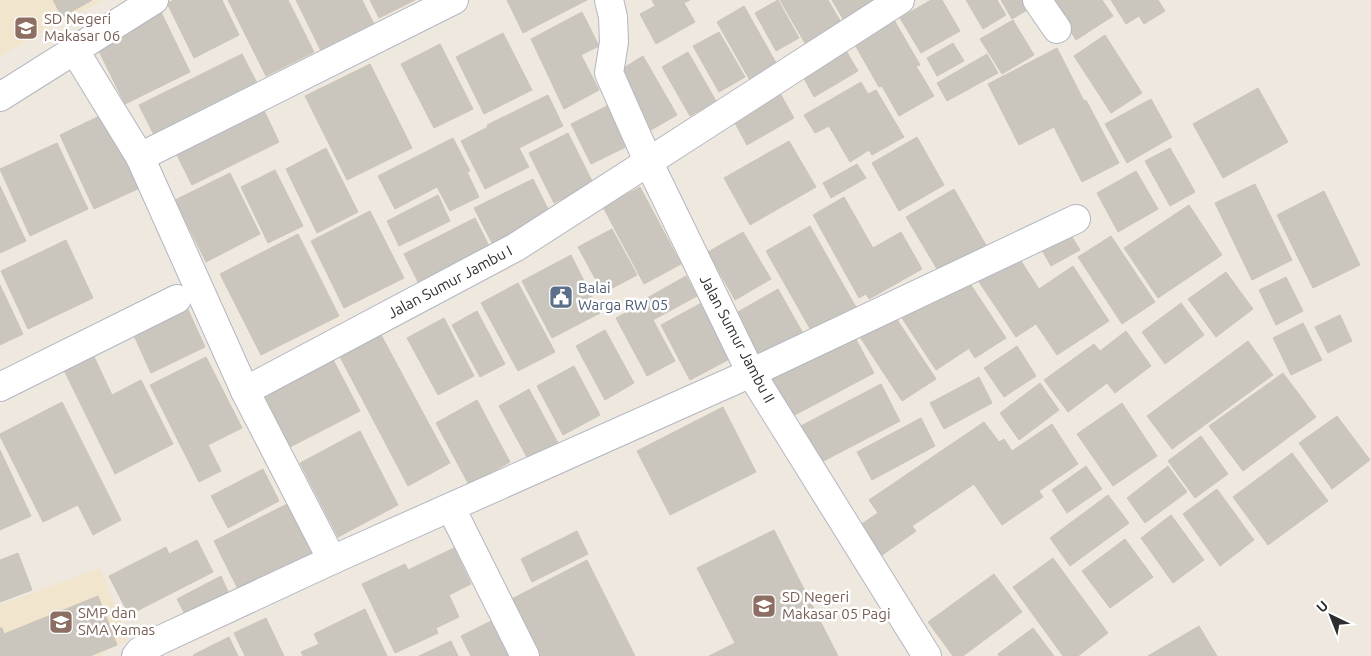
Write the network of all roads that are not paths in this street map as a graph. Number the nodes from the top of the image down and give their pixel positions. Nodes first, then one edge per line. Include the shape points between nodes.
1 (154, 0) edge
2 (454, 0) edge
3 (609, 0) edge
4 (900, 0) edge
5 (1037, 0) edge
6 (1057, 29) dead end
7 (75, 51) junction
8 (0, 97) edge
9 (140, 157) junction
10 (648, 161) junction
11 (1076, 219) dead end
12 (177, 299) dead end
13 (751, 373) junction
14 (0, 387) edge
15 (245, 391) junction
16 (451, 508) junction
17 (332, 560) junction
18 (136, 656) edge
19 (525, 656) edge
20 (927, 656) edge

1 - 7 street
2 - 9 street
3 - 10 street, Jalan Sumur Jambu II via 614,42 609,73
4 - 10 street, Jalan Sumur Jambu I
5 - 6 street
7 - 8 street
7 - 9 street
9 - 15 street
10 - 13 street, Jalan Sumur Jambu II
10 - 15 street, Jalan Sumur Jambu I via 516,247
11 - 13 street
12 - 14 street
13 - 16 street
13 - 20 street, Jalan Sumur Jambu II
15 - 17 street
16 - 17 street
16 - 19 street
17 - 18 street via 158,641

